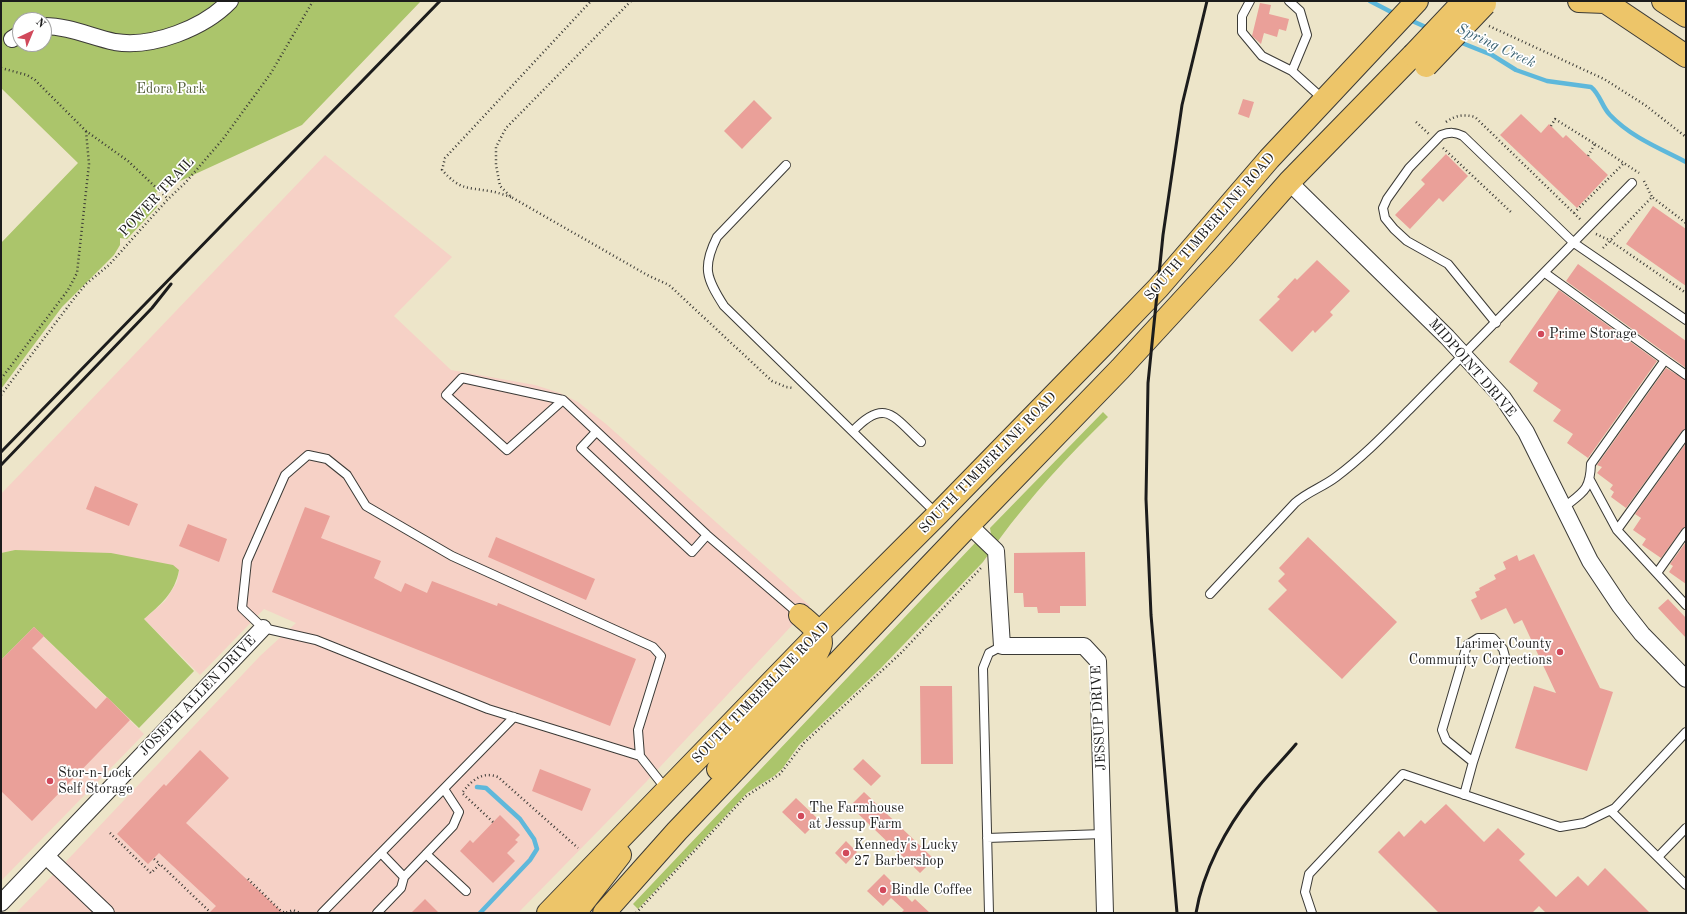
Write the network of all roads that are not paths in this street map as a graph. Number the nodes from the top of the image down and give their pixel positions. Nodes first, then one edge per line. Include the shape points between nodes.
1 (230, 1) edge
2 (1250, 1) edge
3 (1289, 1) edge
4 (1417, 1) edge
5 (1464, 1) edge
6 (1579, 1) edge
7 (1663, 1) edge
8 (1605, 2) edge
9 (1487, 10) edge
10 (1686, 16) edge
11 (52, 26) edge
12 (1686, 56) edge
13 (1419, 60) junction
14 (1292, 71) junction
15 (1323, 100) junction
16 (786, 165) dead end
17 (1289, 182) junction
18 (1632, 183) dead end
19 (1574, 243) junction
20 (1545, 273) junction
21 (1686, 320) edge
22 (1496, 324) junction
23 (1465, 356) junction
24 (1665, 360) junction
25 (1686, 375) edge
26 (562, 400) junction
27 (853, 431) junction
28 (596, 432) junction
29 (1686, 434) edge
30 (921, 442) dead end
31 (1590, 480) junction
32 (1563, 508) junction
33 (938, 514) junction
34 (969, 525) junction
35 (1617, 530) junction
36 (1686, 532) edge
37 (707, 535) junction
38 (1657, 573) junction
39 (1210, 594) dead end
40 (1686, 605) edge
41 (800, 614) joint
42 (263, 628) junction
43 (819, 633) junction
44 (1002, 646) junction
45 (1686, 679) edge
46 (514, 717) junction
47 (1686, 732) edge
48 (640, 756) junction
49 (1473, 762) junction
50 (673, 784) junction
51 (444, 789) junction
52 (1464, 795) junction
53 (1611, 811) junction
54 (1686, 828) edge
55 (677, 831) junction
56 (1103, 834) junction
57 (987, 838) junction
58 (381, 853) junction
59 (426, 854) junction
60 (46, 856) junction
61 (1658, 857) junction
62 (404, 876) junction
63 (1686, 885) edge
64 (466, 891) dead end
65 (1, 903) edge
66 (106, 913) edge
67 (322, 913) edge
68 (377, 913) edge
69 (548, 913) edge
70 (575, 913) edge
71 (604, 913) edge
72 (989, 913) edge
73 (1105, 913) edge
74 (1312, 913) edge

1 - 11 street via 195,26 175,35 147,41 116,42
2 - 14 lane via 1242,16 1242,32 1262,56
3 - 14 lane via 1300,11 1307,35
4 - 15 main road, SOUTH TIMBERLINE ROAD
5 - 13 main road, bridge
6 - 8 main road
7 - 10 main road
8 - 12 main road
9 - 13 main road, bridge
13 - 17 main road, SOUTH TIMBERLINE ROAD via 1373,96
14 - 15 lane
15 - 33 main road, SOUTH TIMBERLINE ROAD via 1268,158 1158,288
16 - 27 lane via 717,237 706,265 709,279 724,306
17 - 23 street, MIDPOINT DRIVE
17 - 34 main road, SOUTH TIMBERLINE ROAD via 1120,369
18 - 19 lane
19 - 20 lane
19 - 21 lane
19 - 22 lane via 1464,136 1457,133 1441,135 1409,168 1387,199 1383,208 1385,218 1407,241 1448,264
20 - 22 lane
20 - 24 lane
22 - 23 lane
23 - 32 street, MIDPOINT DRIVE via 1502,398 1526,432
23 - 39 lane via 1374,445 1336,478 1294,503
24 - 25 lane
24 - 31 lane via 1591,464
26 - 26 lane via 462,378 446,395 507,450
26 - 28 lane
27 - 30 lane via 865,418 884,412 892,415
27 - 33 lane
28 - 37 lane
28 - 37 lane via 581,448 692,552
29 - 35 lane
31 - 32 lane via 1585,490
31 - 35 lane
32 - 45 street, MIDPOINT DRIVE via 1590,561 1620,606 1642,634
33 - 43 main road, SOUTH TIMBERLINE ROAD
34 - 44 street via 996,551
34 - 55 main road, SOUTH TIMBERLINE ROAD
35 - 38 lane
36 - 38 lane
37 - 41 lane
38 - 40 lane
41 - 43 main road
42 - 46 lane via 316,640
42 - 48 lane via 242,608 247,561 285,475 308,456 328,460 347,475 366,506 452,556 653,647 661,656 638,730
42 - 60 street, JOSEPH ALLEN DRIVE
43 - 50 main road, SOUTH TIMBERLINE ROAD
43 - 55 main road via 821,643 816,656 715,773
44 - 56 street, JESSUP DRIVE via 1084,646 1098,661
44 - 57 lane via 989,653 983,668
46 - 48 lane
46 - 51 lane
47 - 53 lane
48 - 50 lane
49 - 49 lane via 1446,740 1442,730 1467,645 1478,638 1493,638 1503,648 1506,660
49 - 52 lane
50 - 69 main road, SOUTH TIMBERLINE ROAD
50 - 70 main road
51 - 58 lane
51 - 59 lane via 459,812 452,826
52 - 53 lane via 1560,827 1584,824
52 - 74 lane via 1403,774 1310,874 1305,892
53 - 61 lane
54 - 61 lane
55 - 71 main road, SOUTH TIMBERLINE ROAD
56 - 57 lane
56 - 73 street, JESSUP DRIVE
57 - 72 lane
58 - 62 lane
58 - 67 lane
59 - 62 lane
59 - 64 lane
60 - 65 street, JOSEPH ALLEN DRIVE
60 - 66 street
61 - 63 lane
62 - 68 lane via 401,888

